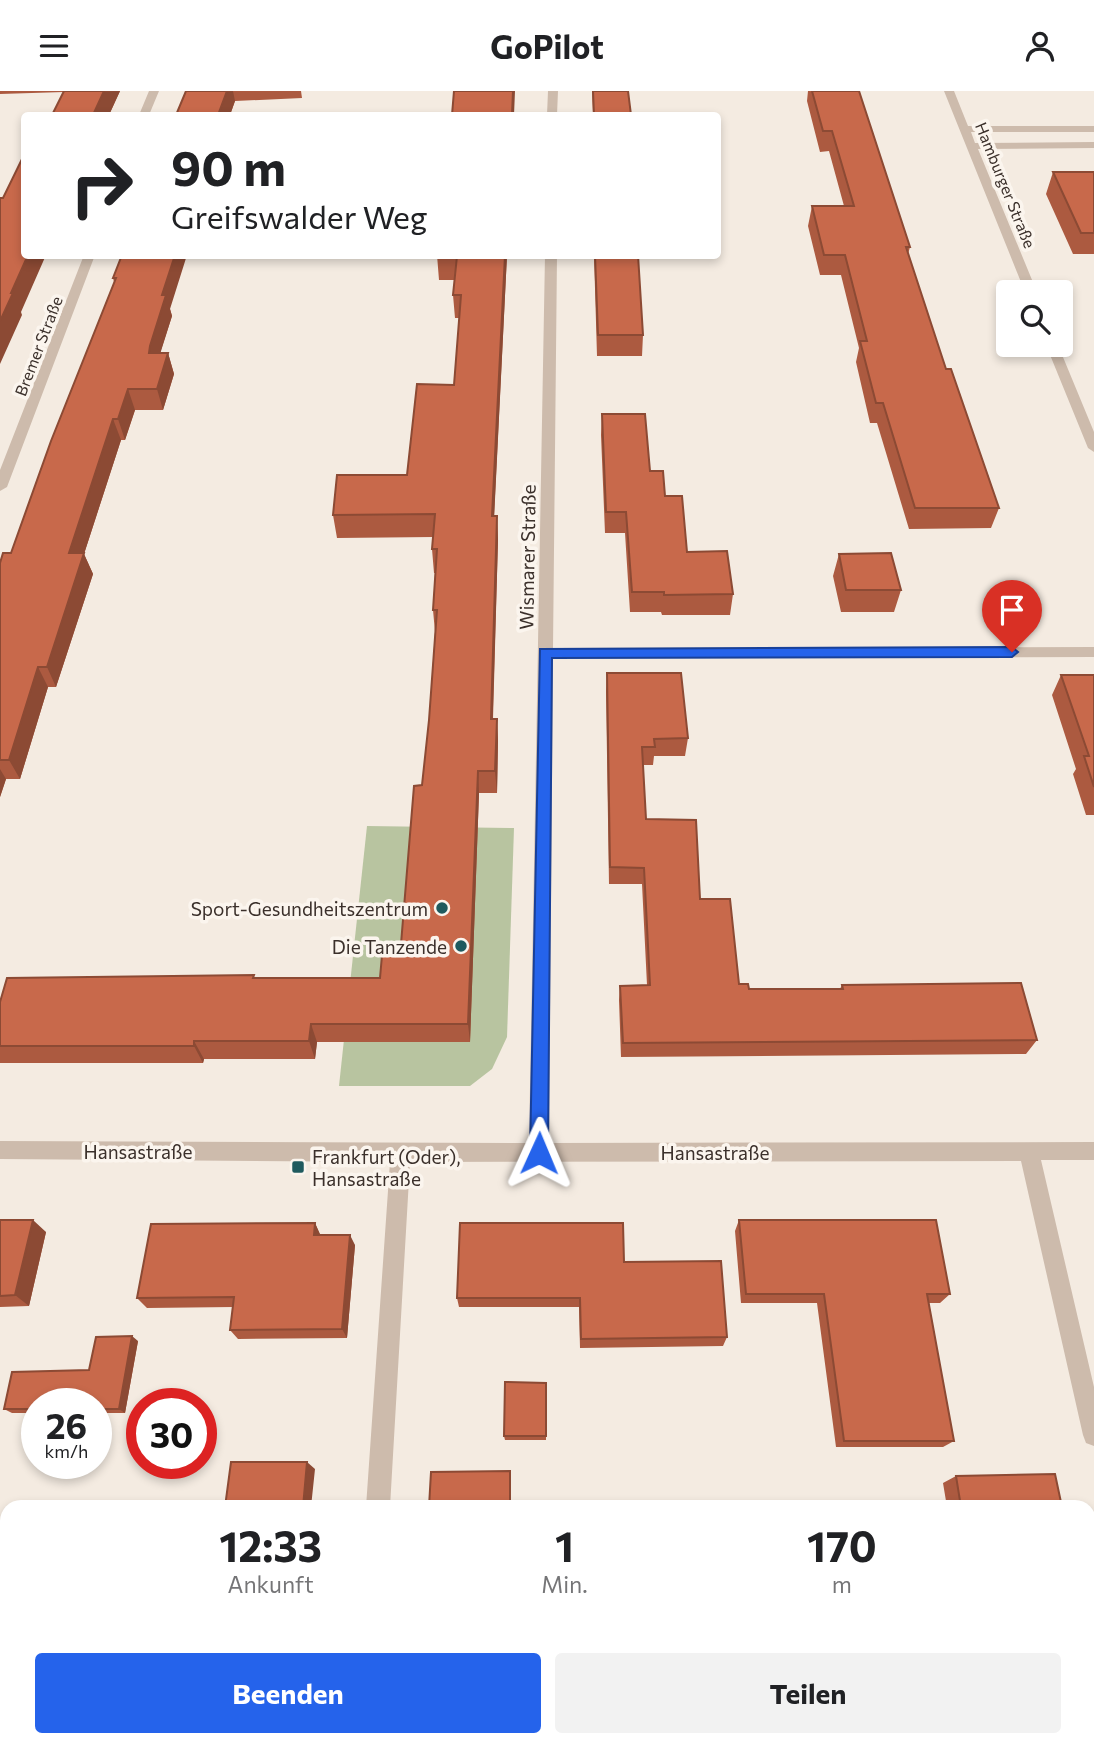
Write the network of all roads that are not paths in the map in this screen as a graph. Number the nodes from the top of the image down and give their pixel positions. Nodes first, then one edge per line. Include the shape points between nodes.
1 (154, 91) edge
2 (553, 91) edge
3 (949, 91) edge
4 (145, 112) edge
5 (552, 112) edge
6 (965, 129) junction
7 (1094, 129) edge
8 (1094, 145) edge
9 (971, 146) junction
10 (88, 259) edge
11 (551, 259) edge
12 (1026, 280) edge
13 (1057, 357) edge
14 (1094, 448) edge
15 (0, 487) edge
16 (1094, 652) edge
17 (545, 653) junction
18 (0, 1150) edge
19 (1029, 1151) junction
20 (1094, 1151) edge
21 (401, 1153) junction
22 (539, 1153) junction
23 (1094, 1435) edge
24 (378, 1500) edge

1 - 4 street
2 - 5 street
3 - 6 street, Hamburger Straße
6 - 7 street
6 - 9 street, Hamburger Straße
8 - 9 street
9 - 12 street, Hamburger Straße
10 - 15 street, Bremer Straße
11 - 17 street, Wismarer Straße
13 - 14 street
16 - 17 street
17 - 22 street, Wismarer Straße
18 - 21 street, Hansastraße
19 - 20 street, Hansastraße
19 - 22 street, Hansastraße
19 - 23 street
21 - 22 street, Hansastraße
21 - 24 street

